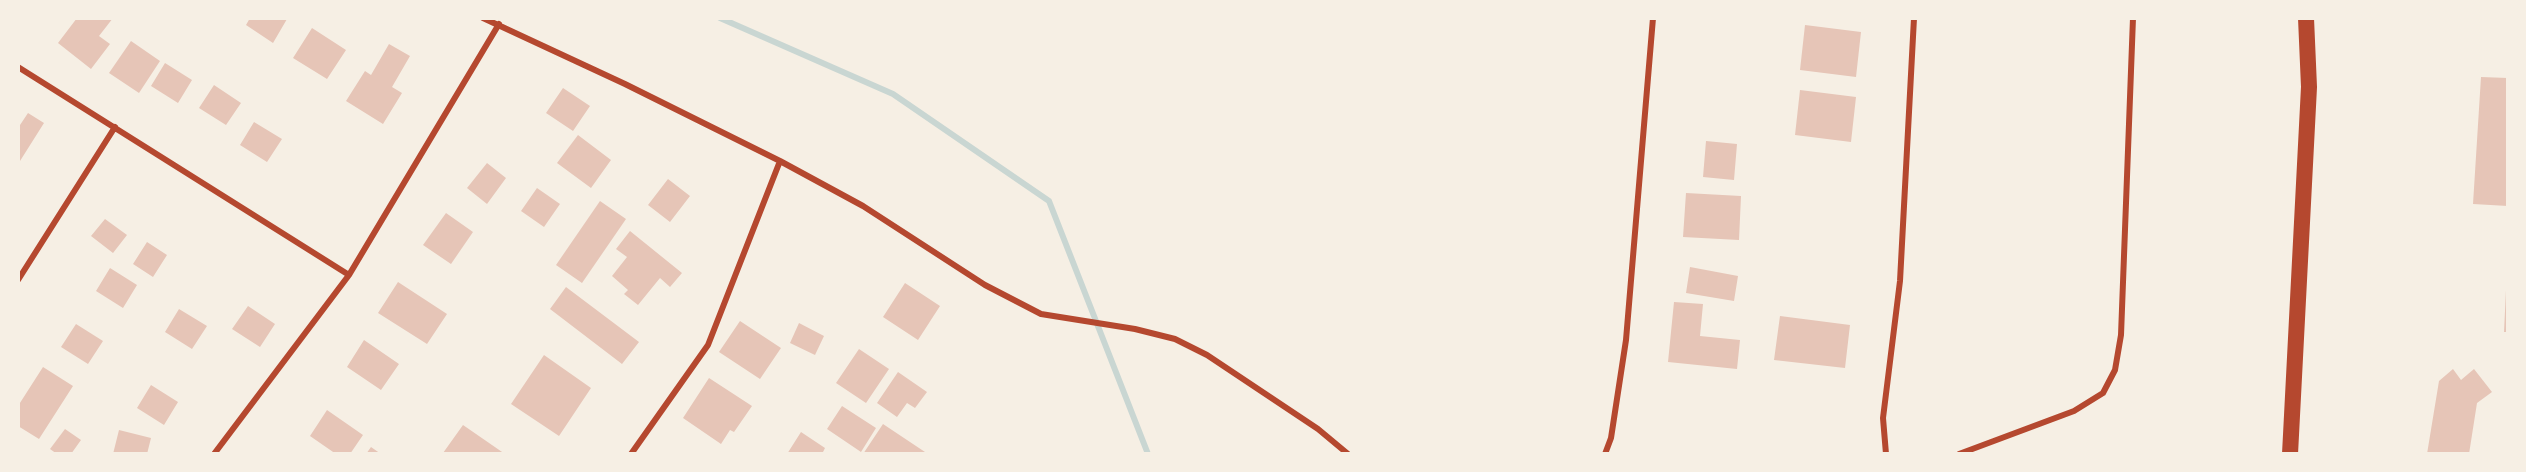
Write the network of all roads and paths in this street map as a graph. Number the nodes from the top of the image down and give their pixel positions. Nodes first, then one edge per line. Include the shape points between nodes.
1 (483, 18) edge
2 (1653, 18) edge
3 (1914, 18) edge
4 (2133, 18) edge
5 (2306, 18) edge
6 (499, 24) junction
7 (18, 67) edge
8 (115, 127) junction
9 (780, 161) junction
10 (349, 275) junction
11 (18, 280) edge
12 (216, 453) edge
13 (630, 454) edge
14 (1348, 454) edge
15 (1605, 454) edge
16 (1886, 454) edge
17 (1959, 454) edge
18 (2290, 454) edge

1 - 6 street
2 - 15 street via 1626,340 1611,438
3 - 16 street via 1900,281 1883,418
4 - 17 street via 2121,335 2115,370 2103,393 2074,411
5 - 18 highway via 2309,87
6 - 9 street
6 - 10 street
7 - 8 street
8 - 10 street
8 - 11 street
9 - 13 street via 708,345
9 - 14 street via 863,206 985,285 1041,314 1135,329 1175,339 1207,355 1318,429
10 - 12 street

